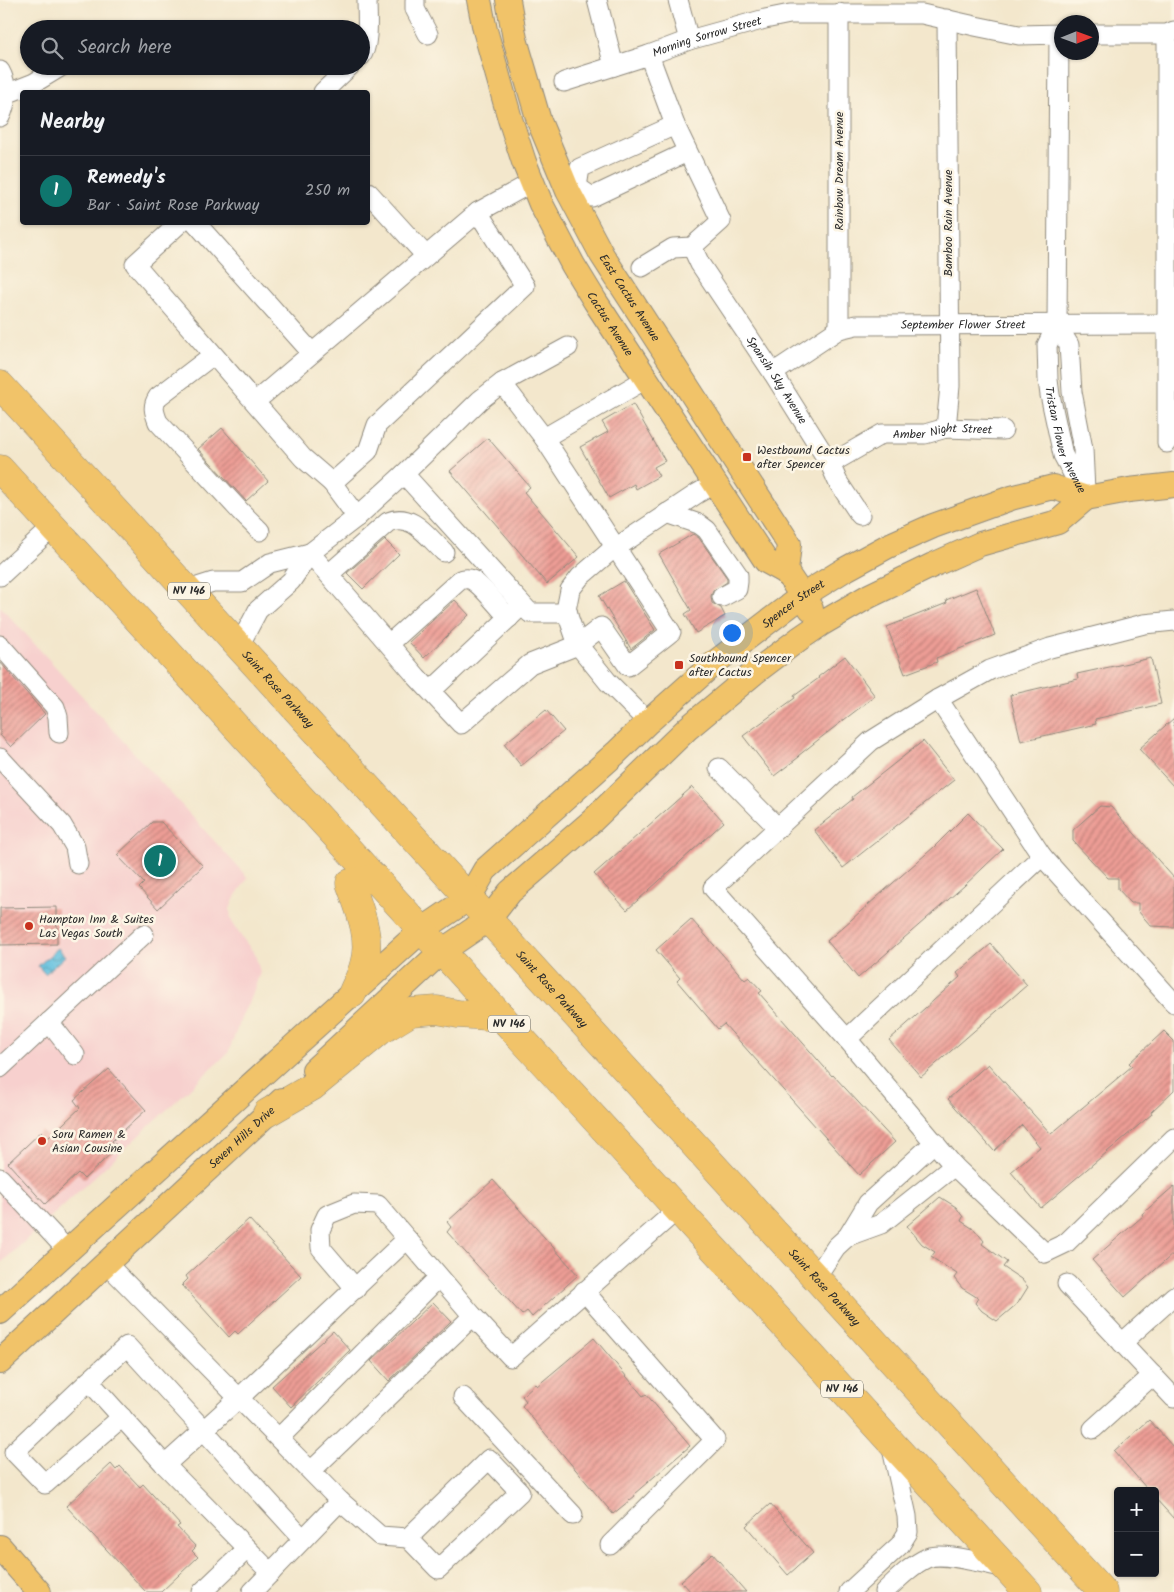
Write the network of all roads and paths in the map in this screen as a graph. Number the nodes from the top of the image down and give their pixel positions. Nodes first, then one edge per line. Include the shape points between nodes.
1 (367, 0) edge
2 (415, 0) edge
3 (479, 0) edge
4 (494, 0) edge
5 (508, 0) edge
6 (597, 0) edge
7 (678, 0) edge
8 (839, 13) junction
9 (947, 18) junction
10 (366, 20) edge
11 (1170, 32) edge
12 (428, 34) dead end
13 (1054, 34) edge
14 (1099, 34) edge
15 (515, 39) junction
16 (689, 40) junction
17 (649, 55) junction
18 (1060, 60) edge
19 (614, 66) junction
20 (0, 71) edge
21 (46, 75) edge
22 (341, 75) edge
23 (564, 82) dead end
24 (325, 90) edge
25 (6, 94) junction
26 (506, 103) junction
27 (0, 117) edge
28 (675, 125) junction
29 (627, 147) junction
30 (688, 152) junction
31 (640, 175) junction
32 (533, 182) junction
33 (572, 189) junction
34 (370, 194) edge
35 (478, 212) junction
36 (178, 225) edge
37 (198, 225) edge
38 (692, 247) junction
39 (426, 256) junction
40 (642, 268) dead end
41 (594, 301) junction
42 (1166, 324) junction
43 (949, 325) junction
44 (1057, 325) junction
45 (839, 329) junction
46 (568, 347) dead end
47 (312, 353) junction
48 (213, 355) junction
49 (773, 373) junction
50 (646, 379) junction
51 (502, 383) junction
52 (0, 385) edge
53 (263, 395) dead end
54 (1074, 400) junction
55 (1052, 405) junction
56 (946, 428) junction
57 (1003, 430) dead end
58 (544, 438) junction
59 (722, 441) junction
60 (1167, 443) dead end
61 (830, 464) junction
62 (0, 469) edge
63 (404, 474) junction
64 (332, 483) junction
65 (714, 484) junction
66 (1174, 485) edge
67 (1086, 498) junction
68 (667, 513) junction
69 (860, 515) dead end
70 (357, 517) junction
71 (54, 527) junction
72 (260, 531) dead end
73 (615, 548) junction
74 (444, 552) dead end
75 (310, 553) junction
76 (786, 572) junction
77 (329, 574) junction
78 (0, 576) edge
79 (188, 590) junction
80 (722, 597) dead end
81 (523, 605) junction
82 (812, 610) junction
83 (568, 613) junction
84 (509, 618) junction
85 (1174, 621) edge
86 (389, 644) junction
87 (578, 644) junction
88 (0, 646) edge
89 (239, 646) junction
90 (431, 691) junction
91 (938, 699) junction
92 (648, 722) junction
93 (59, 733) dead end
94 (0, 758) edge
95 (719, 768) dead end
96 (778, 828) junction
97 (1042, 856) junction
98 (78, 864) dead end
99 (374, 878) junction
100 (469, 898) junction
101 (489, 919) junction
102 (422, 930) junction
103 (144, 934) dead end
104 (442, 951) junction
105 (352, 994) junction
106 (1174, 1003) edge
107 (502, 1017) junction
108 (50, 1022) junction
109 (847, 1039) junction
110 (75, 1056) dead end
111 (0, 1068) edge
112 (267, 1113) junction
113 (1174, 1138) edge
114 (935, 1142) junction
115 (954, 1166) junction
116 (0, 1178) edge
117 (678, 1209) junction
118 (848, 1236) junction
119 (407, 1239) junction
120 (68, 1251) junction
121 (107, 1264) junction
122 (439, 1277) junction
123 (816, 1277) junction
124 (1067, 1284) dead end
125 (356, 1288) junction
126 (584, 1291) junction
127 (1174, 1296) edge
128 (0, 1312) edge
129 (473, 1316) junction
130 (1122, 1343) junction
131 (0, 1362) edge
132 (1153, 1375) junction
133 (89, 1381) junction
134 (463, 1397) dead end
135 (239, 1398) junction
136 (1174, 1398) edge
137 (122, 1417) junction
138 (1093, 1429) dead end
139 (204, 1430) junction
140 (279, 1438) junction
141 (891, 1443) junction
142 (164, 1465) junction
143 (311, 1471) junction
144 (340, 1501) junction
145 (573, 1515) dead end
146 (408, 1538) junction
147 (304, 1539) junction
148 (610, 1545) dead end
149 (0, 1547) edge
150 (247, 1549) junction
151 (1007, 1568) junction
152 (271, 1573) junction
153 (211, 1589) edge
154 (39, 1592) edge
155 (252, 1592) edge
156 (848, 1592) edge
157 (884, 1592) edge
158 (1028, 1592) edge
159 (1103, 1592) edge

1 - 10 street
2 - 12 street via 415,9
3 - 26 main road, Cactus Avenue
4 - 15 main road via 500,25
5 - 15 main road, East Cactus Avenue
6 - 19 street
7 - 16 street
8 - 9 street, Morning Sorrow Street via 922,14
8 - 16 street, Morning Sorrow Street via 790,14
8 - 45 street, Rainbow Dream Avenue
9 - 13 street, Morning Sorrow Street via 1019,35
9 - 43 street, Bamboo Rain Avenue
11 - 14 street
11 - 42 street
15 - 33 main road, East Cactus Avenue via 539,121
16 - 17 street, Morning Sorrow Street
17 - 19 street, Morning Sorrow Street
17 - 28 street
18 - 44 street, Tristan Flower Avenue
19 - 23 street, Morning Sorrow Street
20 - 25 street
21 - 25 street
22 - 24 street
25 - 27 street
26 - 32 main road, Cactus Avenue
26 - 33 main road via 523,122 549,181 555,187
28 - 29 street
28 - 30 street
29 - 31 street
29 - 33 street via 580,168
30 - 31 street
30 - 38 street via 721,221
31 - 33 street via 592,197
32 - 35 street
32 - 41 main road, Cactus Avenue via 546,213
33 - 41 main road via 565,208 566,217 593,278
33 - 59 main road, East Cactus Avenue via 602,255
34 - 39 street
35 - 39 street
35 - 64 street via 525,286 377,425 368,451
36 - 48 street via 135,264
37 - 47 street
38 - 40 street via 673,248
38 - 49 street, Spansih Sky Avenue
39 - 47 street
41 - 50 main road, Cactus Avenue
42 - 44 street, September Flower Street
42 - 60 street
43 - 44 street, September Flower Street
43 - 45 street, September Flower Street via 856,325
43 - 56 street, Bamboo Rain Avenue via 950,386
44 - 54 street, Tristan Flower Avenue via 1069,345
44 - 55 street, Tristan Flower Avenue via 1047,345
45 - 49 street, September Flower Street
46 - 51 street
47 - 53 street
48 - 64 street via 303,458
48 - 72 street via 158,397 153,411 158,422
49 - 61 street, Spansih Sky Avenue
50 - 58 street
50 - 59 main road via 662,378 670,384 707,434
50 - 65 main road, Cactus Avenue
51 - 58 street
51 - 63 street via 480,400
52 - 79 highway, Saint Rose Parkway / NV 146
54 - 55 street
54 - 67 street, Tristan Flower Avenue via 1084,448
55 - 67 street, Tristan Flower Avenue via 1063,455
56 - 57 street, Amber Night Street
56 - 61 street, Amber Night Street via 925,434 882,434
58 - 73 street
59 - 76 main road, East Cactus Avenue via 789,544
61 - 69 street, Spansih Sky Avenue
62 - 71 highway, NV 146
63 - 70 street
63 - 81 street
64 - 70 street
65 - 68 street
65 - 76 main road, Cactus Avenue via 766,561
66 - 67 main road, Spencer Street
67 - 82 main road, Spencer Street via 1058,522 980,544 870,596
67 - 82 main road, Spencer Street via 1052,487 972,511 888,546
68 - 73 street
68 - 80 street via 707,530 738,575 737,588
70 - 75 street
71 - 78 street
71 - 99 highway, NV 146
73 - 83 street via 580,576 570,590
73 - 87 street via 671,632 628,666 601,627
74 - 77 street via 415,524 405,518 397,518 388,522
75 - 77 street
75 - 79 street via 270,563 242,582 213,582
75 - 89 street via 291,581 258,610
76 - 82 main road, Cactus Avenue
77 - 86 street
79 - 89 highway, Saint Rose Parkway / NV 146
81 - 83 street via 530,613
81 - 84 street
82 - 92 main road, Spencer Street via 713,664
82 - 101 main road, Spencer Street via 754,673 688,728 592,821 510,892
83 - 87 street
84 - 86 street via 479,586 465,578
84 - 90 street
85 - 91 street via 1144,624 1050,648 990,670
86 - 90 street
87 - 90 street via 530,664 461,724
87 - 92 street via 608,682
88 - 93 street via 55,707
89 - 100 highway, Saint Rose Parkway / NV 146
91 - 96 street via 871,741
91 - 97 street
92 - 100 main road, Spencer Street via 485,870
94 - 98 street via 62,825 75,847
95 - 96 street
96 - 109 street via 713,888
97 - 106 street
97 - 109 street
99 - 102 highway, NV 146
99 - 105 highway via 350,883 367,940 364,966
100 - 101 highway, Saint Rose Parkway / NV 146
100 - 102 main road
101 - 104 main road, Seven Hills Drive
101 - 123 highway, Saint Rose Parkway / NV 146
102 - 104 highway, NV 146
102 - 105 main road
103 - 108 street
104 - 107 highway, NV 146
104 - 112 main road, Seven Hills Drive
105 - 120 main road
107 - 112 highway via 436,1010 411,1012 380,1031 312,1087
107 - 117 highway, NV 146
108 - 110 street
108 - 111 street
109 - 114 street
112 - 121 main road, Seven Hills Drive
113 - 115 street via 1066,1243 1045,1253
114 - 115 street
114 - 118 street via 868,1203
115 - 118 street via 881,1224
116 - 120 street
117 - 126 street
117 - 141 highway, NV 146
118 - 123 street via 836,1247
119 - 122 street
119 - 125 street
119 - 125 street via 378,1205 354,1204 327,1215 320,1230 321,1248
120 - 128 main road
121 - 131 main road, Seven Hills Drive
121 - 135 street
122 - 129 street
122 - 140 street
123 - 159 highway, Saint Rose Parkway / NV 146
124 - 130 street
125 - 135 street
126 - 129 street via 511,1356
126 - 148 street via 716,1440
127 - 130 street
129 - 143 street
130 - 132 street
132 - 136 street
132 - 138 street
133 - 137 street
133 - 137 street via 14,1452 45,1484
133 - 139 street via 127,1346
134 - 145 street
135 - 139 street
135 - 140 street
137 - 142 street
139 - 142 street
139 - 147 street
140 - 143 street
141 - 151 highway, NV 146
141 - 156 street via 908,1532 900,1545
142 - 150 street
143 - 144 street
144 - 146 street via 380,1536
144 - 147 street
146 - 146 street via 438,1568 520,1492 489,1459
147 - 152 street
149 - 154 main road
150 - 152 street
150 - 153 street
151 - 157 street via 944,1555 928,1558 913,1566
151 - 158 highway, NV 146
152 - 155 street

